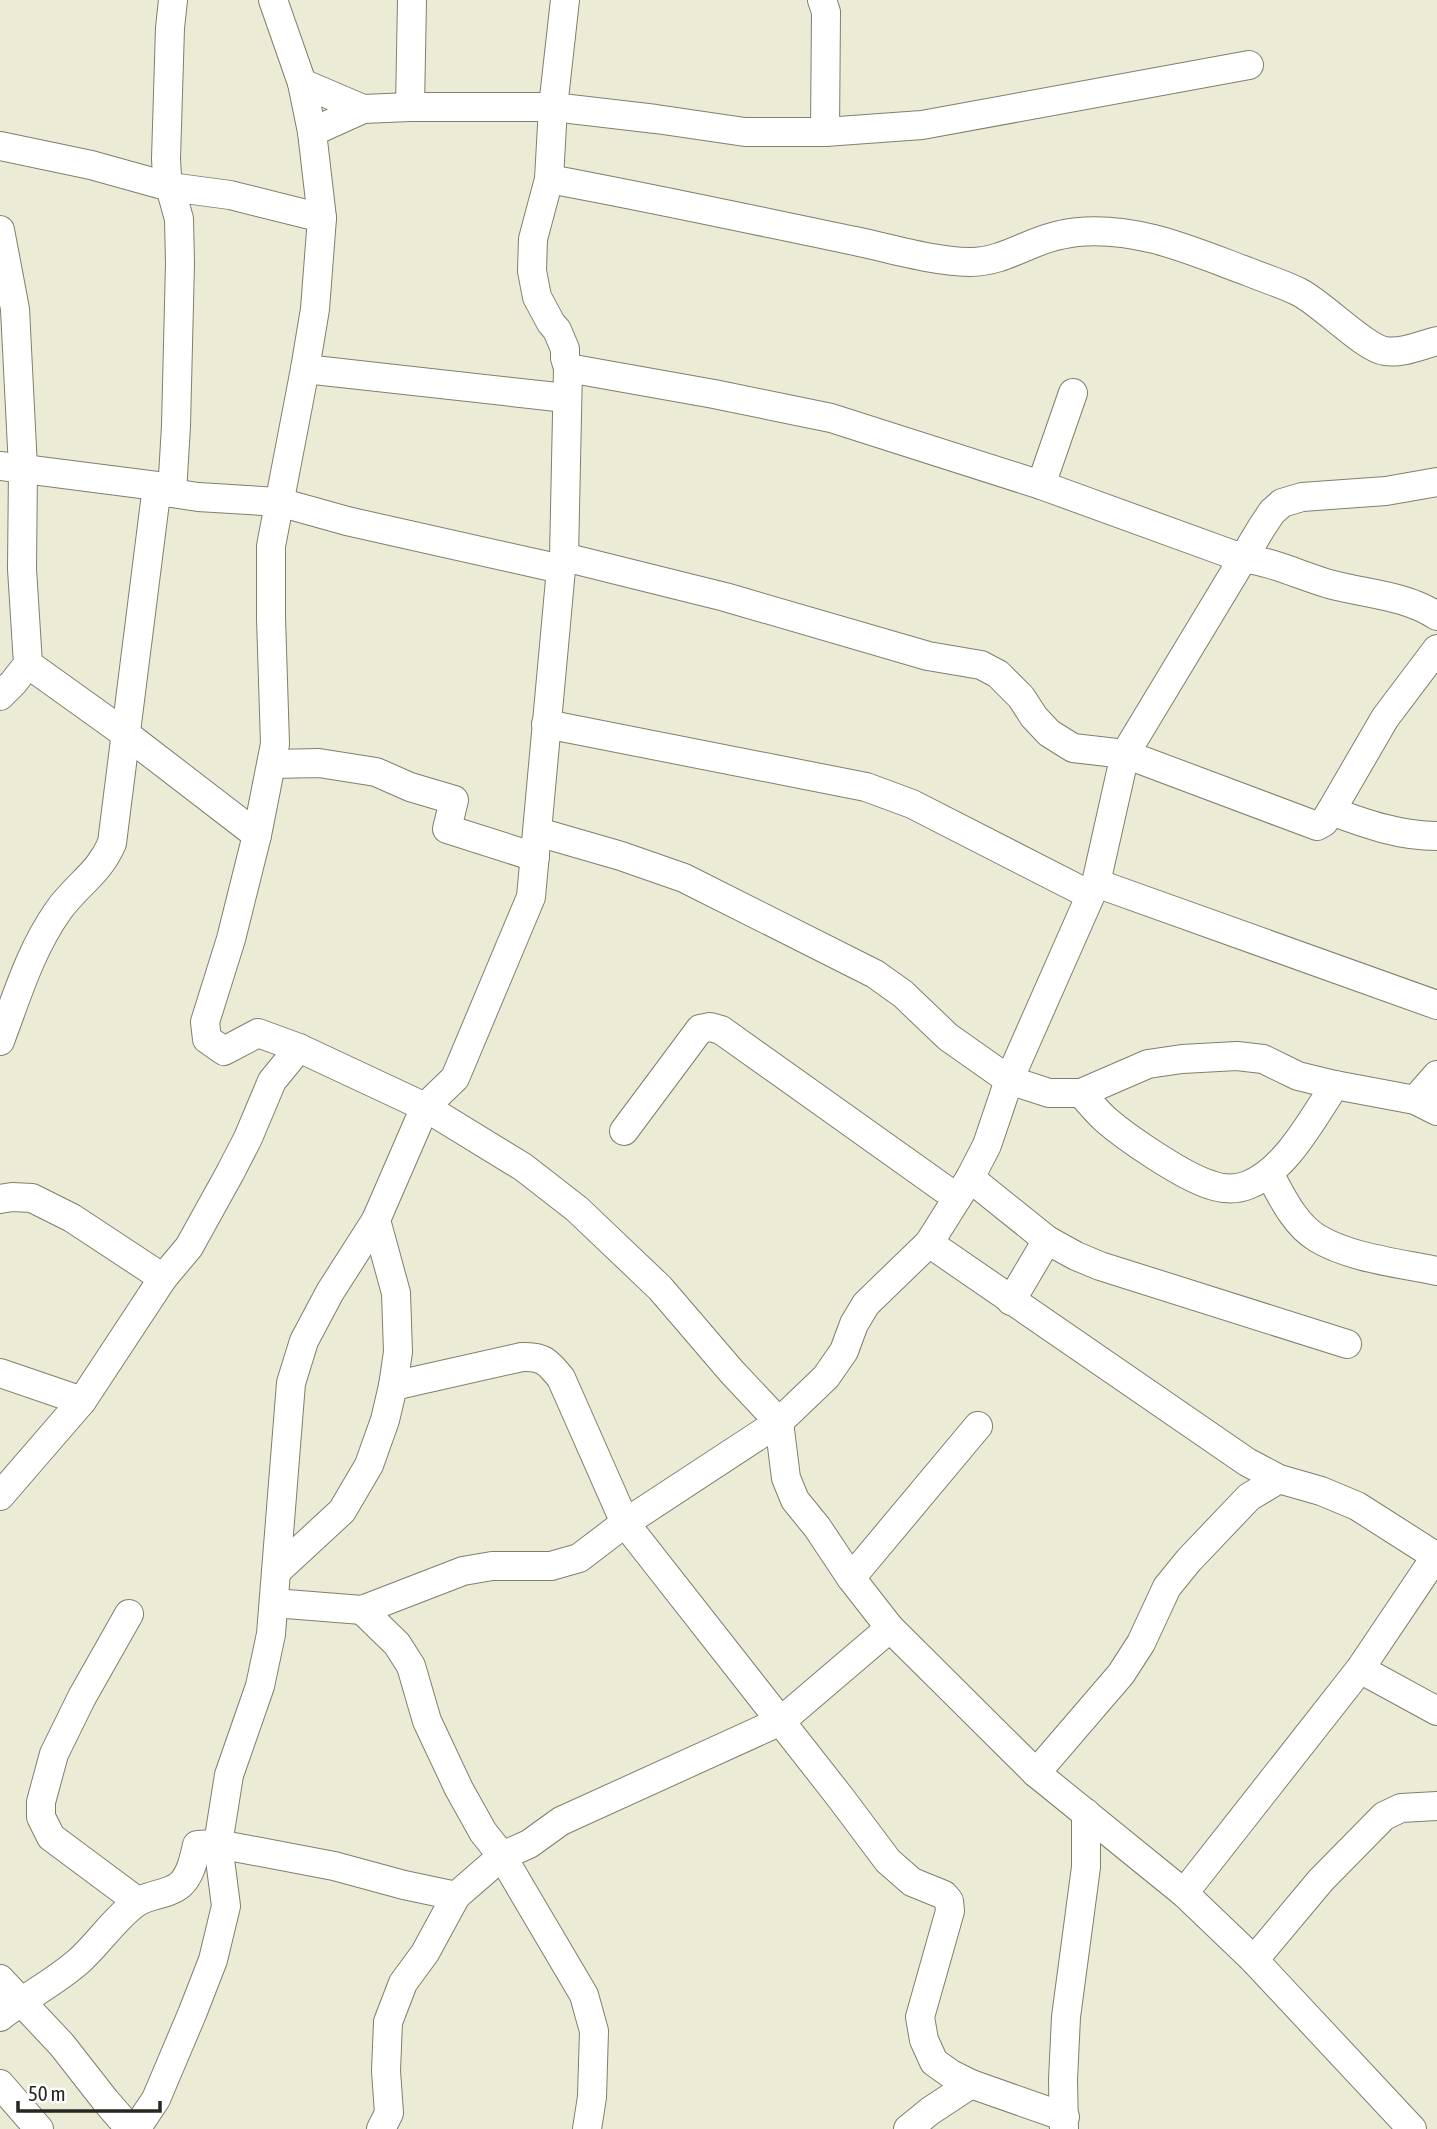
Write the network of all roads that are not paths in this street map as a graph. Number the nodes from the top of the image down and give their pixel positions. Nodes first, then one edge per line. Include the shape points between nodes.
1 (173, 0) edge
2 (273, 0) edge
3 (412, 0) edge
4 (565, 0) edge
5 (822, 0) edge
6 (1249, 65) dead end
7 (302, 83) junction
8 (410, 107) junction
9 (553, 107) junction
10 (363, 109) junction
11 (825, 131) junction
12 (312, 132) junction
13 (0, 146) edge
14 (549, 179) junction
15 (170, 187) junction
16 (322, 218) junction
17 (0, 230) edge
18 (1437, 341) edge
19 (568, 368) junction
20 (305, 369) junction
21 (1073, 393) dead end
22 (566, 398) junction
23 (11, 467) edge
24 (1437, 482) edge
25 (1041, 485) junction
26 (165, 489) junction
27 (279, 502) junction
28 (1242, 558) junction
29 (563, 563) junction
30 (1437, 616) edge
31 (1437, 649) edge
32 (28, 664) junction
33 (0, 696) edge
34 (546, 724) junction
35 (127, 735) junction
36 (1125, 754) junction
37 (272, 764) junction
38 (1331, 811) junction
39 (257, 835) junction
40 (1437, 836) edge
41 (537, 845) junction
42 (1093, 889) junction
43 (1437, 1005) edge
44 (258, 1033) junction
45 (0, 1041) edge
46 (299, 1048) junction
47 (1437, 1075) edge
48 (1009, 1080) junction
49 (272, 1081) junction
50 (1335, 1085) junction
51 (1081, 1093) junction
52 (1426, 1105) edge
53 (425, 1107) junction
54 (624, 1131) dead end
55 (1269, 1173) junction
56 (963, 1188) junction
57 (0, 1199) edge
58 (376, 1220) junction
59 (1047, 1240) junction
60 (929, 1243) junction
61 (1437, 1271) edge
62 (163, 1278) junction
63 (1011, 1301) junction
64 (1348, 1344) dead end
65 (0, 1373) edge
66 (393, 1386) junction
67 (82, 1401) junction
68 (779, 1422) junction
69 (978, 1426) dead end
70 (1247, 1462) junction
71 (1279, 1479) junction
72 (0, 1496) edge
73 (1249, 1497) junction
74 (625, 1523) junction
75 (1437, 1556) edge
76 (276, 1572) junction
77 (851, 1578) junction
78 (274, 1603) junction
79 (362, 1610) junction
80 (129, 1614) dead end
81 (890, 1628) junction
82 (1360, 1669) junction
83 (1437, 1711) edge
84 (781, 1721) junction
85 (1036, 1773) junction
86 (1437, 1806) edge
87 (1086, 1813) junction
88 (218, 1844) junction
89 (502, 1856) junction
90 (1185, 1893) junction
91 (456, 1896) junction
92 (137, 1901) junction
93 (1254, 1960) junction
94 (0, 1979) edge
95 (10, 2009) edge
96 (0, 2084) edge
97 (971, 2084) junction
98 (1064, 2123) edge
99 (39, 2129) edge
100 (130, 2129) edge
101 (136, 2129) edge
102 (381, 2129) edge
103 (587, 2129) edge
104 (908, 2129) edge
105 (1412, 2129) edge

1 - 15 street via 166,159
2 - 7 street
3 - 8 street
4 - 9 street
5 - 11 street via 826,12
6 - 11 street via 922,125
7 - 10 street
7 - 12 street
8 - 9 street
8 - 10 street
9 - 11 street via 745,132
9 - 14 street
10 - 12 street
12 - 16 street
13 - 15 street
14 - 18 street via 924,257 972,262 1010,255 1060,234 1124,233 1156,239 1300,292 1384,351
14 - 19 street via 533,239 532,271 537,297 557,330
15 - 16 street via 230,195
15 - 26 street via 179,219 180,263 176,426
16 - 20 street
17 - 23 street via 15,309
19 - 22 street
19 - 25 street via 831,418
20 - 22 street
20 - 27 street
21 - 25 street
22 - 29 street
23 - 26 street
23 - 32 street
24 - 28 street via 1282,503
25 - 28 street
26 - 27 street via 198,497
26 - 35 street
27 - 29 street via 347,522
27 - 37 street via 271,546
28 - 30 street via 1402,600
28 - 36 street
29 - 34 street
29 - 36 street via 725,597 928,656 981,665 998,674 1049,733 1073,748
31 - 38 street via 1385,718
32 - 33 street
32 - 35 street
34 - 41 street
34 - 42 street via 866,787
35 - 39 street
35 - 45 street via 112,843 99,868 72,892 33,952
36 - 38 street via 1311,825 1324,822
36 - 42 street
37 - 39 street
37 - 41 street via 318,763 376,772 453,800 447,829
38 - 40 street via 1391,831
39 - 44 street via 205,1022 207,1039 224,1051
41 - 48 street via 621,856 684,878 875,974 948,1037
41 - 53 street via 531,897 455,1079
42 - 43 street
42 - 48 street
44 - 46 street
44 - 49 street
46 - 49 street
46 - 53 street
47 - 52 street
48 - 51 street via 1049,1093
48 - 56 street via 987,1145
49 - 62 street via 230,1173 189,1247
50 - 51 street via 1298,1076 1263,1059 1237,1056 1148,1064
50 - 52 street
50 - 55 street via 1298,1141
51 - 55 street via 1134,1141 1209,1185 1227,1189
53 - 58 street
53 - 68 street via 523,1167 577,1209 660,1288
54 - 56 street via 700,1029 710,1027
55 - 61 street via 1291,1211 1315,1237 1347,1252
56 - 59 street
56 - 60 street
57 - 62 street via 32,1198 72,1218
58 - 66 street via 396,1293 398,1352
58 - 76 street via 304,1341 291,1383
59 - 63 street
59 - 64 street via 1100,1265
60 - 63 street
60 - 68 street via 866,1304 826,1377
62 - 67 street
63 - 70 street
65 - 67 street
66 - 74 street via 522,1357 535,1356 549,1363 561,1378
66 - 76 street via 369,1465 342,1511
67 - 72 street
68 - 74 street
68 - 77 street via 786,1478 795,1500
69 - 77 street
70 - 71 street
70 - 73 street
71 - 73 street
71 - 75 street via 1356,1506
73 - 85 street via 1167,1587 1121,1674
74 - 79 street via 579,1558 551,1566 463,1571
74 - 84 street
75 - 82 street
76 - 78 street
77 - 81 street
78 - 79 street
78 - 88 street via 260,1686 229,1775
79 - 89 street via 397,1644 411,1666 427,1721 459,1789
80 - 92 street via 54,1754 41,1818 51,1837
81 - 84 street
81 - 85 street
82 - 83 street
82 - 90 street
84 - 89 street via 561,1821
84 - 97 street via 888,1861 912,1882 949,1901 920,2017 934,2062
85 - 87 street
86 - 93 street via 1401,1808 1384,1816 1321,1880
87 - 90 street
87 - 98 street via 1086,1867 1066,2017
88 - 91 street
88 - 92 street via 197,1845 180,1885
88 - 101 street via 226,1906 213,1960 156,2099
89 - 91 street
89 - 103 street via 584,1996 594,2031
90 - 93 street
91 - 102 street via 403,1983 388,2022 389,2113
92 - 95 street via 82,1959
93 - 105 street
94 - 95 street
95 - 100 street via 62,2045
96 - 99 street
97 - 98 street
97 - 104 street

